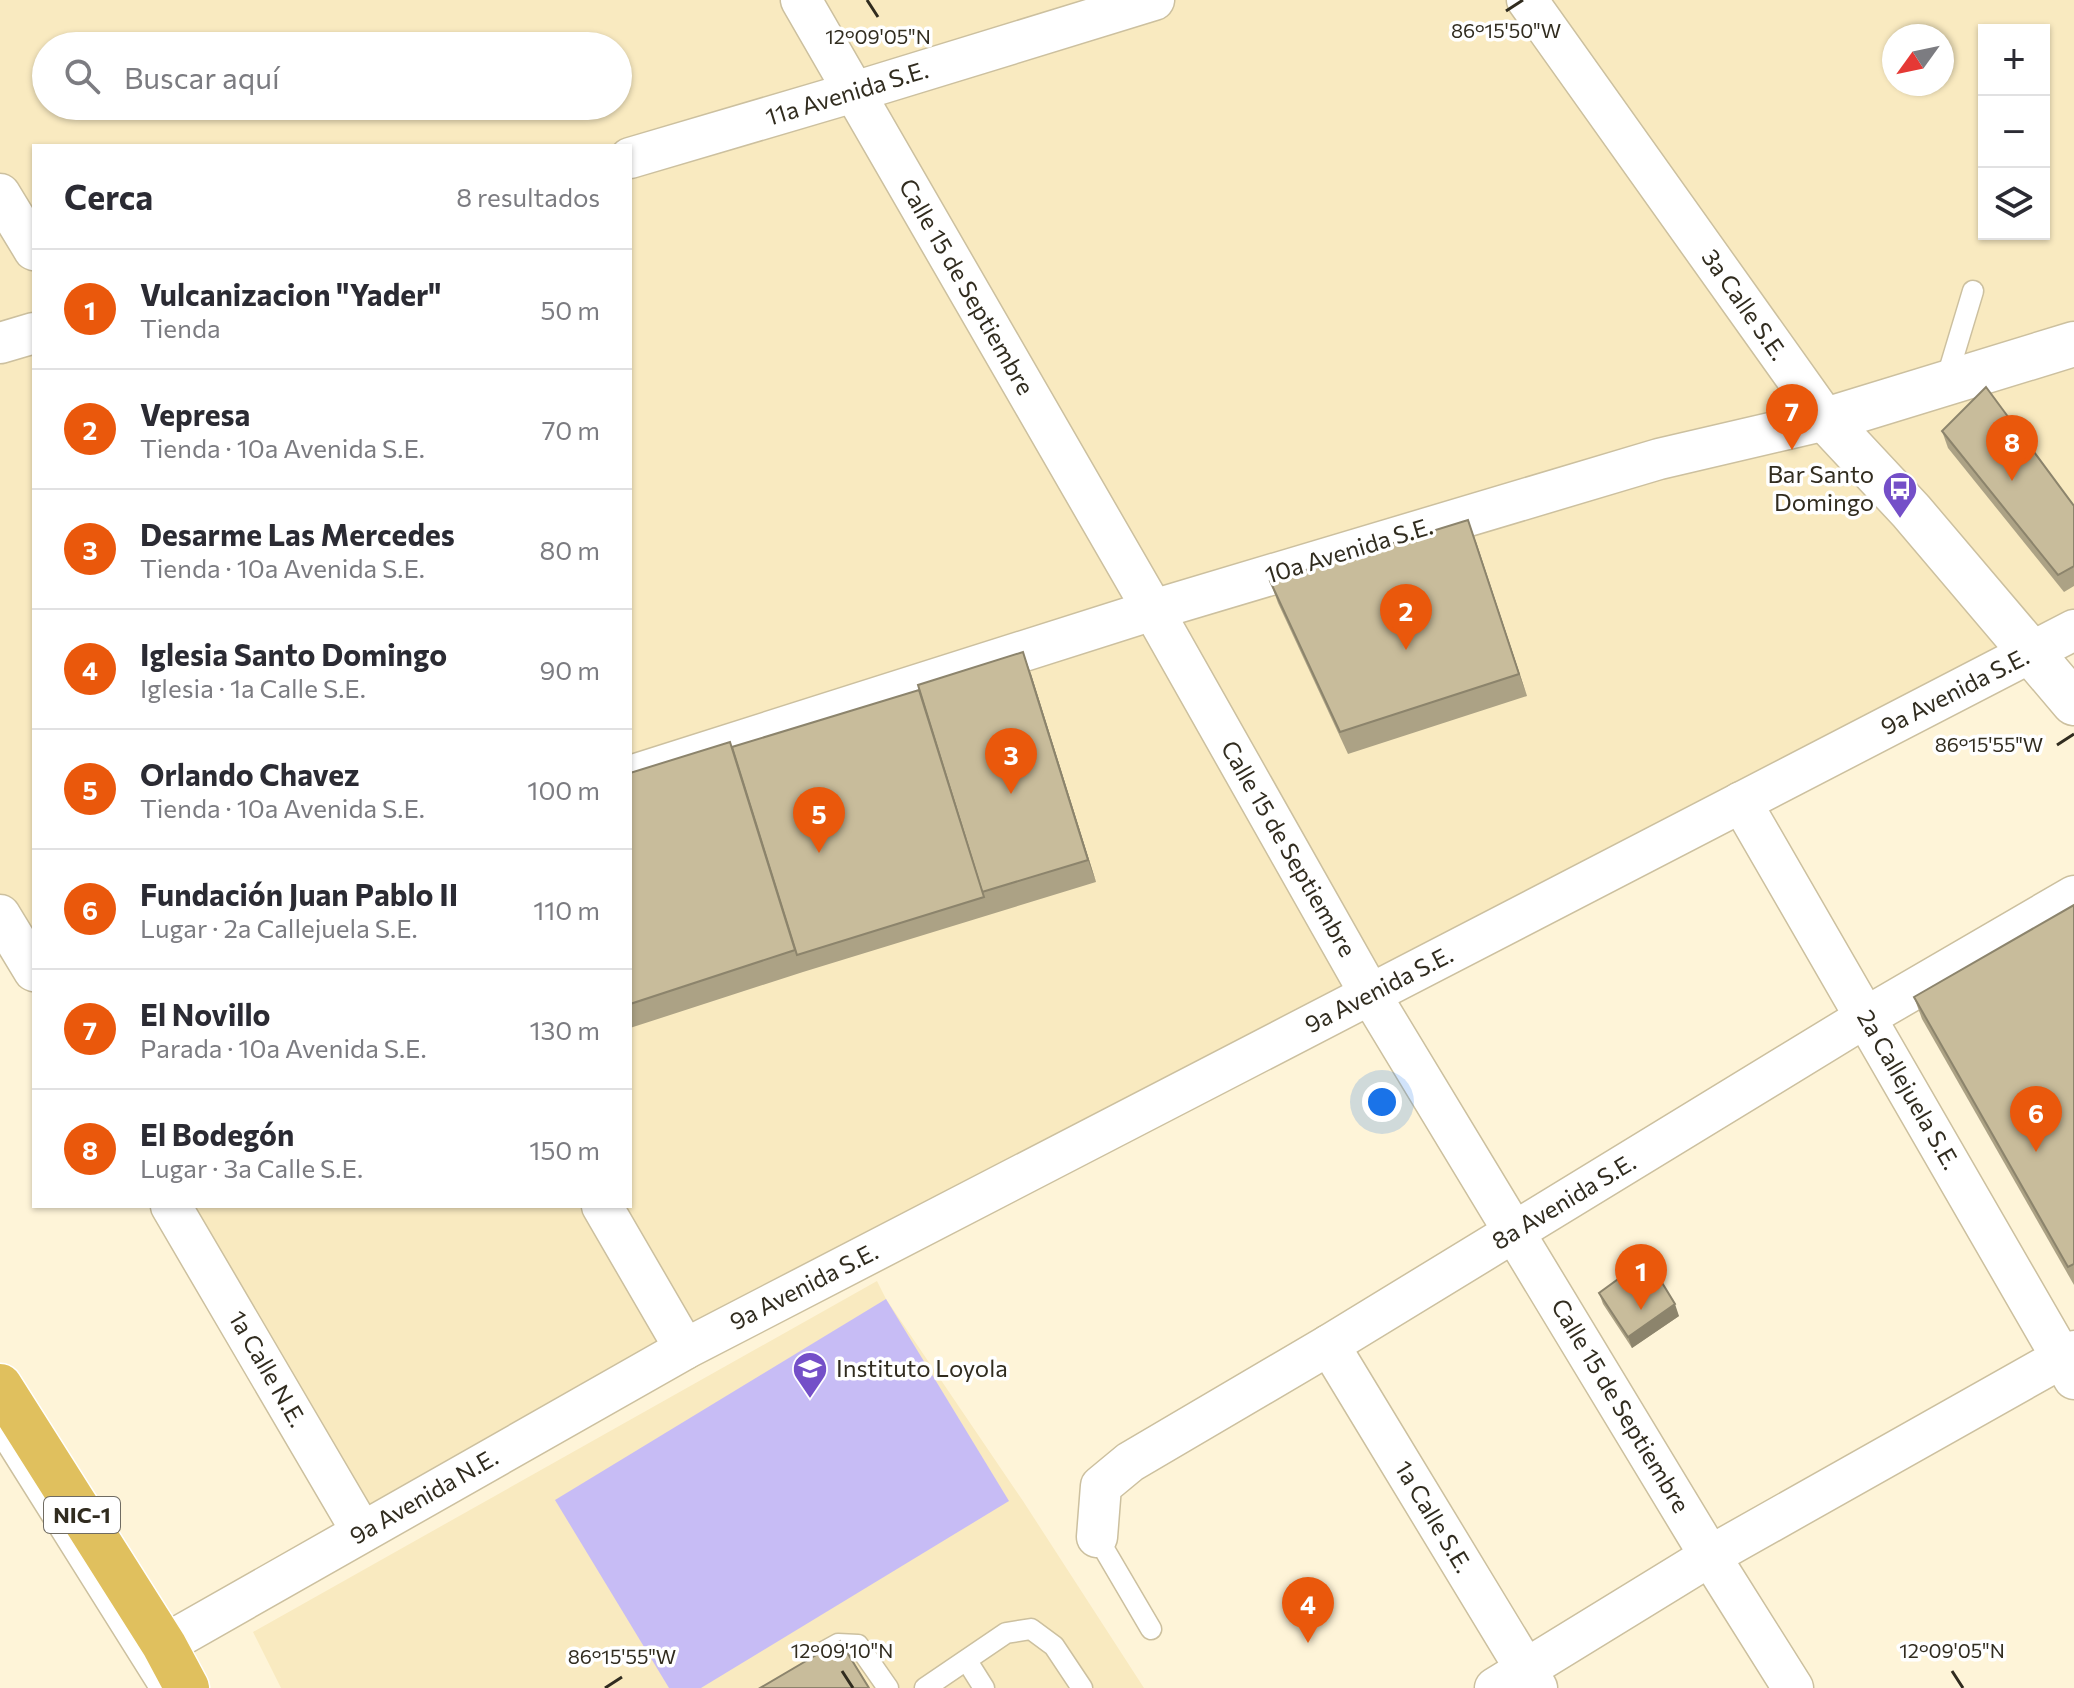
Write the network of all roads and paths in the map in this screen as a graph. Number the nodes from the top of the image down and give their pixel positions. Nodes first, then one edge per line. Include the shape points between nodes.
1 (801, 0) edge
2 (1154, 0) edge
3 (1527, 0) edge
4 (854, 92) junction
5 (632, 157) edge
6 (0, 194) edge
7 (32, 247) edge
8 (1973, 291) dead end
9 (32, 334) edge
10 (0, 343) edge
11 (2074, 344) edge
12 (1945, 384) junction
13 (1826, 420) junction
14 (1153, 610) junction
15 (2074, 630) edge
16 (2031, 652) junction
17 (2074, 703) edge
18 (632, 775) edge
19 (1741, 802) junction
20 (2074, 896) edge
21 (0, 915) edge
22 (25, 969) edge
23 (1370, 994) junction
24 (1866, 1017) junction
25 (172, 1208) edge
26 (603, 1208) edge
27 (1515, 1232) junction
28 (1329, 1345) junction
29 (685, 1349) junction
30 (2070, 1363) edge
31 (0, 1386) edge
32 (0, 1433) edge
33 (362, 1532) junction
34 (1097, 1537) joint
35 (1710, 1556) junction
36 (1151, 1629) dead end
37 (164, 1645) junction
38 (967, 1661) junction
39 (800, 1666) edge
40 (1519, 1682) edge
41 (160, 1688) edge
42 (187, 1688) edge
43 (888, 1688) edge
44 (925, 1688) edge
45 (984, 1688) edge
46 (1082, 1688) edge
47 (1793, 1688) edge

1 - 4 street, Calle 15 de Septiembre
2 - 4 street, 11a Avenida S.E.
3 - 13 street, 3a Calle S.E.
4 - 5 street, 11a Avenida S.E.
4 - 14 street, Calle 15 de Septiembre
6 - 7 street
8 - 12 lane
9 - 10 street
11 - 12 street, 10a Avenida S.E.
12 - 13 street, 10a Avenida S.E.
13 - 14 street, 10a Avenida S.E. via 1659,459
13 - 16 street, 3a Calle S.E.
14 - 18 street, 10a Avenida S.E.
14 - 23 street, Calle 15 de Septiembre
15 - 16 street, 9a Avenida S.E.
16 - 17 street, 3a Calle S.E.
16 - 19 street, 9a Avenida S.E.
19 - 23 street, 9a Avenida S.E.
19 - 24 street, 2a Callejuela S.E.
20 - 24 street, 8a Avenida S.E.
21 - 22 street
23 - 27 street, Calle 15 de Septiembre
23 - 29 street, 9a Avenida S.E.
24 - 27 street, 8a Avenida S.E.
24 - 30 street, 2a Callejuela S.E.
25 - 33 street, 1a Calle N.E.
26 - 29 street
27 - 28 street, 8a Avenida S.E.
27 - 35 street, Calle 15 de Septiembre
28 - 34 street, 8a Avenida S.E. via 1130,1462 1101,1486
28 - 40 street, 1a Calle S.E.
29 - 33 street, 9a Avenida N.E.
30 - 35 street
31 - 37 highway, NIC-1
32 - 41 lane
33 - 37 street, 9a Avenida N.E.
34 - 36 lane
35 - 40 street
35 - 47 street, Calle 15 de Septiembre
37 - 42 highway, NIC-1
38 - 44 lane
38 - 45 lane
38 - 46 lane via 1006,1633 1031,1629 1054,1646
39 - 43 lane via 838,1644 858,1645

